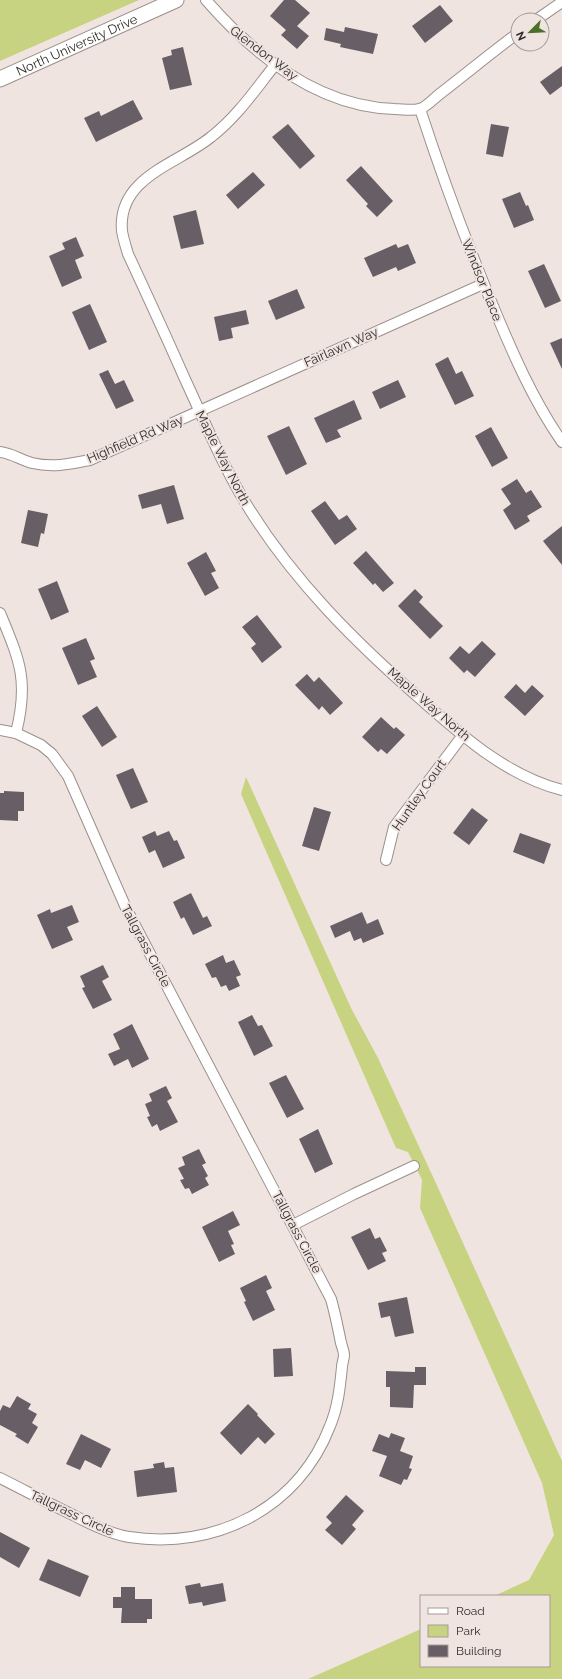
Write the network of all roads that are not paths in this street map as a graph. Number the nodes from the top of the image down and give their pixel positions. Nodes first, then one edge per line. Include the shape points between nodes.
1 (176, 0) edge
2 (206, 0) edge
3 (562, 2) edge
4 (548, 12) edge
5 (510, 39) edge
6 (275, 65) junction
7 (0, 79) edge
8 (420, 109) junction
9 (483, 284) junction
10 (199, 411) junction
11 (562, 442) edge
12 (0, 452) edge
13 (0, 613) edge
14 (0, 730) edge
15 (16, 733) junction
16 (463, 735) junction
17 (562, 790) edge
18 (386, 860) dead end
19 (414, 1166) dead end
20 (293, 1225) junction
21 (0, 1478) edge

1 - 7 street, North University Drive
2 - 6 street, Glendon Way via 228,26
3 - 4 street
5 - 8 street
6 - 8 street, Glendon Way via 319,91 352,104
6 - 10 street, Maple Way North via 241,109 221,129 143,180 128,198 125,206 122,232 128,254
8 - 9 street, Windsor Place
9 - 10 street, Fairlawn Way
9 - 11 street, Windsor Place via 530,391
10 - 12 street, Highfield Rd Way via 90,460 62,466 32,462
10 - 16 street, Maple Way North via 246,503 289,566 352,635 400,681
13 - 15 street via 19,661 23,679 21,714
14 - 15 street, Tallgrass Circle
15 - 20 street, Tallgrass Circle via 52,754 68,776 126,908
16 - 17 street, Maple Way North via 516,773
16 - 18 street, Huntley Court via 394,827
19 - 20 street
20 - 21 street, Tallgrass Circle via 331,1299 344,1354 340,1389 330,1426 306,1469 276,1500 246,1520 210,1534 188,1538 144,1539 127,1537 88,1523

